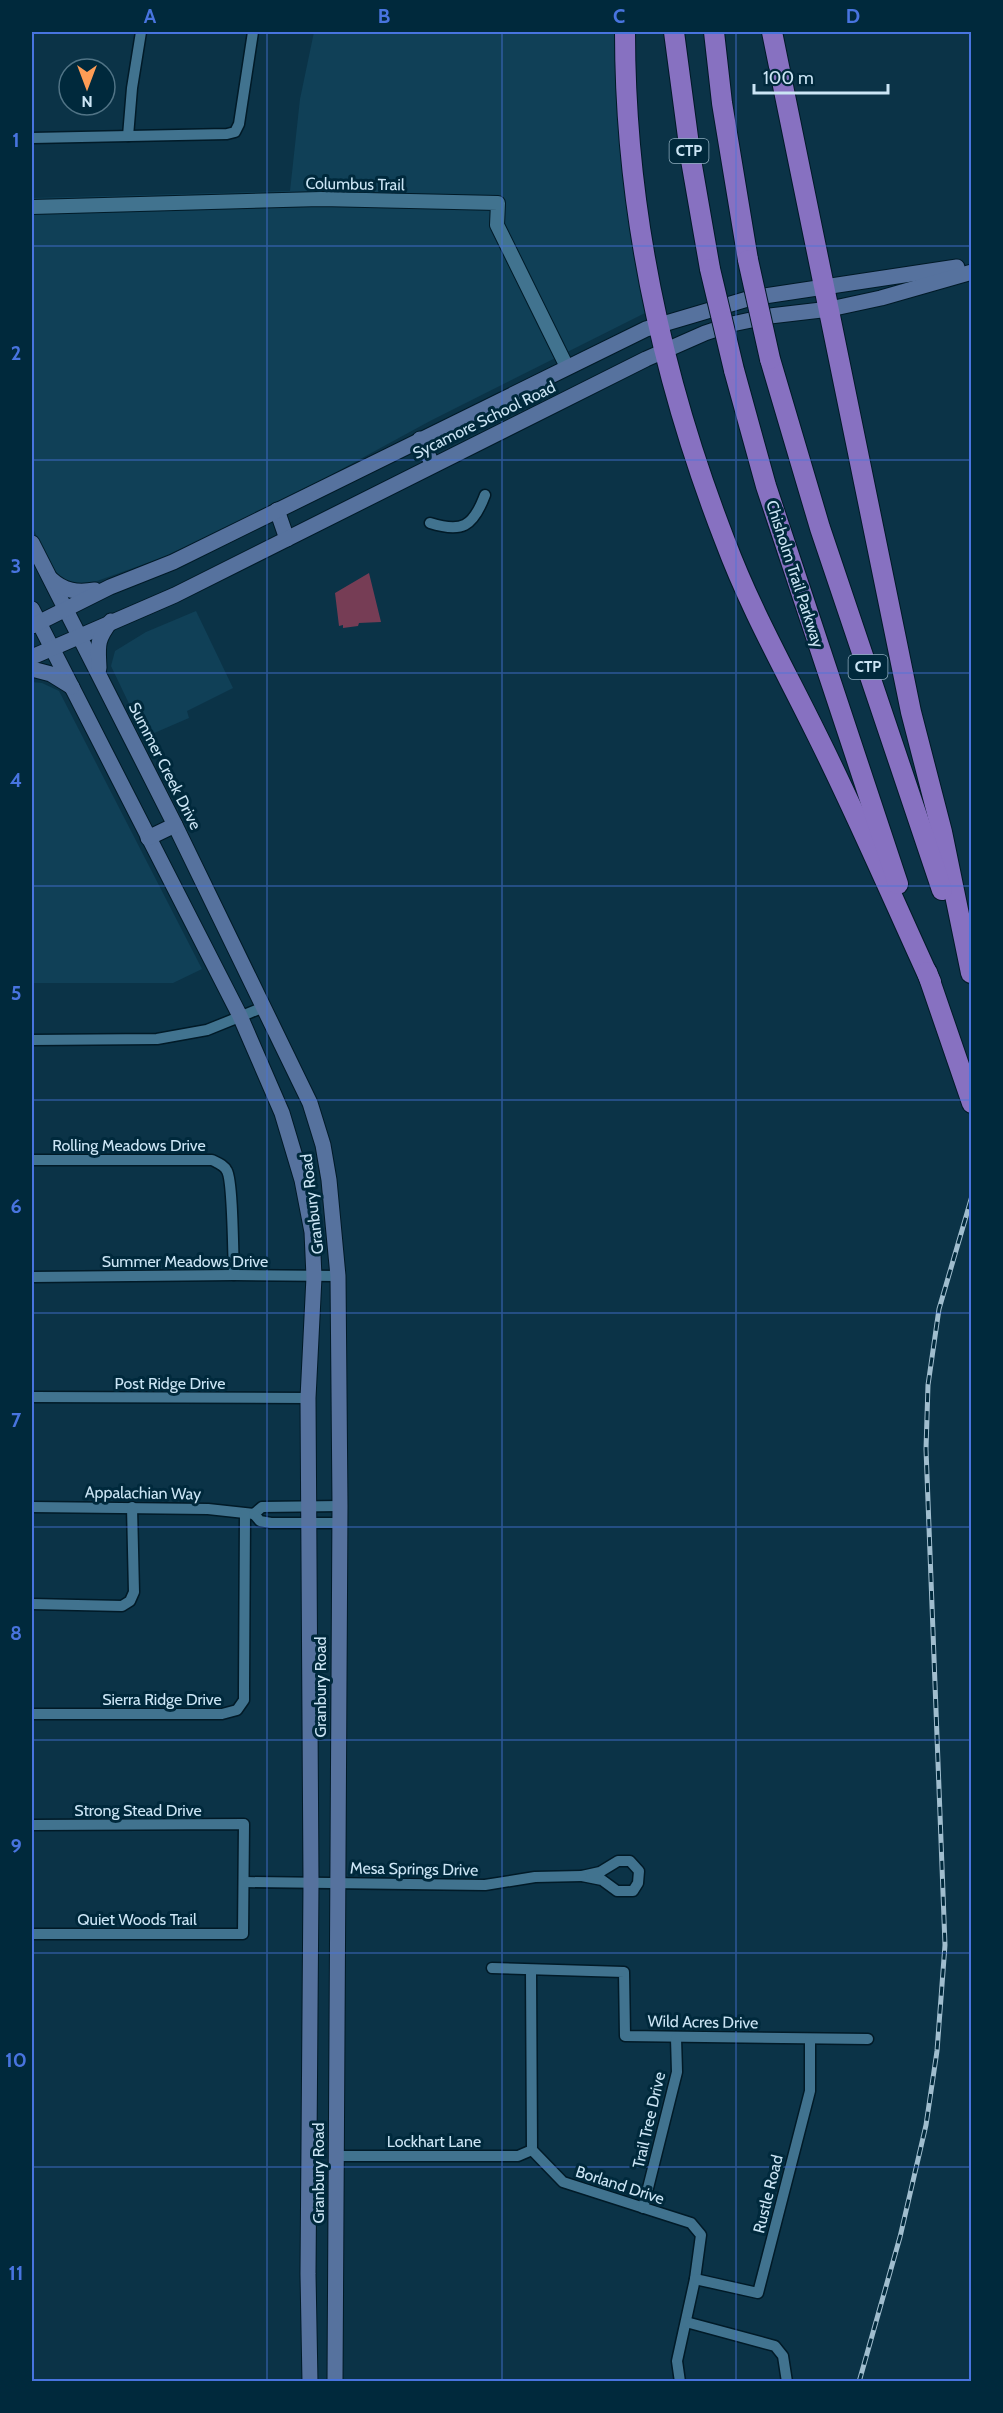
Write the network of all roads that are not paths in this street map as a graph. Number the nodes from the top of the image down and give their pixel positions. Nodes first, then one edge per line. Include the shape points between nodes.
1 (141, 32) edge
2 (253, 32) edge
3 (625, 32) edge
4 (674, 32) edge
5 (714, 32) edge
6 (772, 32) edge
7 (128, 136) junction
8 (32, 138) edge
9 (32, 207) edge
10 (972, 266) edge
11 (972, 272) edge
12 (825, 288) junction
13 (830, 309) junction
14 (658, 326) junction
15 (665, 352) junction
16 (567, 367) junction
17 (420, 439) junction
18 (433, 465) junction
19 (485, 495) dead end
20 (277, 510) junction
21 (430, 523) dead end
22 (287, 539) junction
23 (32, 543) edge
24 (48, 576) junction
25 (110, 587) junction
26 (65, 609) junction
27 (34, 619) edge
28 (111, 621) junction
29 (78, 636) junction
30 (51, 648) junction
31 (32, 657) edge
32 (32, 669) edge
33 (99, 677) junction
34 (74, 688) junction
35 (175, 825) junction
36 (148, 838) junction
37 (971, 974) edge
38 (930, 982) junction
39 (264, 1007) junction
40 (240, 1016) junction
41 (32, 1040) edge
42 (972, 1103) edge
43 (32, 1160) edge
44 (234, 1275) junction
45 (32, 1276) edge
46 (338, 1276) junction
47 (314, 1277) junction
48 (32, 1397) edge
49 (308, 1398) junction
50 (308, 1506) junction
51 (340, 1506) junction
52 (32, 1508) edge
53 (132, 1508) junction
54 (250, 1514) junction
55 (309, 1522) junction
56 (339, 1523) junction
57 (32, 1604) edge
58 (32, 1714) edge
59 (32, 1825) edge
60 (582, 1876) junction
61 (244, 1882) junction
62 (311, 1882) junction
63 (337, 1883) junction
64 (32, 1934) edge
65 (492, 1968) dead end
66 (531, 1970) junction
67 (676, 2038) junction
68 (810, 2039) junction
69 (868, 2039) dead end
70 (532, 2150) junction
71 (308, 2156) junction
72 (336, 2156) junction
73 (643, 2208) junction
74 (695, 2279) junction
75 (686, 2322) junction
76 (310, 2382) edge
77 (335, 2382) edge
78 (680, 2382) edge
79 (787, 2382) edge

1 - 7 street
2 - 7 street via 235,132
3 - 14 highway via 625,85 638,214
4 - 38 highway, Chisholm Trail Parkway / CTP, bridge via 710,269 734,370 768,495
5 - 37 highway, CTP, bridge via 725,126 770,359 820,528
6 - 12 highway
7 - 8 street
9 - 16 street, Columbus Trail via 321,199 498,203 496,225
10 - 12 main road, Sycamore School Road
11 - 13 main road, Sycamore School Road
12 - 13 highway
12 - 14 main road, Sycamore School Road via 738,301
13 - 15 main road, Sycamore School Road via 741,321
13 - 37 highway via 911,712 942,832
14 - 15 highway
14 - 16 main road, Sycamore School Road
15 - 18 main road, Sycamore School Road
15 - 38 highway via 704,486 736,569
16 - 17 main road, Sycamore School Road
17 - 18 main road
17 - 20 main road, Sycamore School Road
18 - 22 main road, Sycamore School Road
19 - 21 street via 478,513 467,524 450,529
20 - 22 main road
20 - 25 main road, Sycamore School Road via 173,562
22 - 28 main road, Sycamore School Road via 175,595
23 - 24 main road, Summer Creek Drive
24 - 25 main road via 58,586 79,592
24 - 26 main road, Summer Creek Drive
25 - 26 main road, Sycamore School Road
26 - 27 main road, Sycamore School Road
26 - 29 main road, Summer Creek Drive
27 - 30 main road
28 - 29 main road, Sycamore School Road
28 - 33 main road via 97,646
29 - 30 main road, Sycamore School Road
29 - 33 main road, Summer Creek Drive
30 - 31 main road, Sycamore School Road
30 - 34 main road
32 - 34 main road via 51,674
33 - 35 main road, Summer Creek Drive
34 - 36 main road
35 - 36 main road
35 - 39 main road, Summer Creek Drive
36 - 40 main road
38 - 42 highway, Chisholm Trail Parkway / CTP
39 - 40 street
39 - 46 main road, Granbury Road via 310,1103 323,1145
40 - 41 street via 207,1030 156,1039
40 - 47 main road, Granbury Road via 282,1113 302,1180 312,1232
43 - 44 street, Rolling Meadows Drive via 212,1160 223,1166 230,1188
44 - 45 street, Summer Meadows Drive
44 - 47 street, Summer Meadows Drive
46 - 47 street, Summer Meadows Drive
46 - 51 main road, Granbury Road
47 - 49 main road, Granbury Road
48 - 49 street, Post Ridge Drive
49 - 50 main road, Granbury Road
50 - 51 street, Appalachian Way
50 - 54 street, Appalachian Way via 262,1507
50 - 55 main road, Granbury Road
51 - 56 main road, Granbury Road
52 - 53 street, Appalachian Way
53 - 54 street, Appalachian Way
53 - 57 street via 134,1592 130,1601 122,1606
54 - 55 street, Appalachian Way via 260,1521
54 - 58 street, Sierra Ridge Drive via 244,1700 237,1710 222,1714
55 - 56 street, Appalachian Way
55 - 62 main road, Granbury Road
56 - 63 main road, Granbury Road
59 - 61 street, Strong Stead Drive via 244,1824
60 - 60 street, Mesa Springs Drive via 602,1880 623,1892 633,1891 639,1883 634,1864 623,1860
60 - 63 street, Mesa Springs Drive via 535,1877 485,1886
61 - 62 street, Mesa Springs Drive
61 - 64 street, Quiet Woods Trail via 243,1934
62 - 63 street, Mesa Springs Drive
62 - 71 main road, Granbury Road
63 - 72 main road, Granbury Road
65 - 66 street, Wild Acres Drive
66 - 67 street, Wild Acres Drive via 624,1972 625,2036
66 - 70 street
67 - 68 street, Wild Acres Drive
67 - 73 street, Trail Tree Drive via 677,2072
68 - 69 street, Wild Acres Drive
68 - 74 street, Rustle Road via 810,2091 758,2293
70 - 72 street, Lockhart Lane via 518,2156
70 - 73 street, Borland Drive via 563,2182
71 - 72 main road
71 - 76 main road, Granbury Road
72 - 77 main road, Granbury Road
73 - 74 street, Borland Drive via 692,2223 700,2235
74 - 75 street, Borland Drive
75 - 78 street, Borland Drive via 677,2361
75 - 79 street via 775,2346 783,2356

